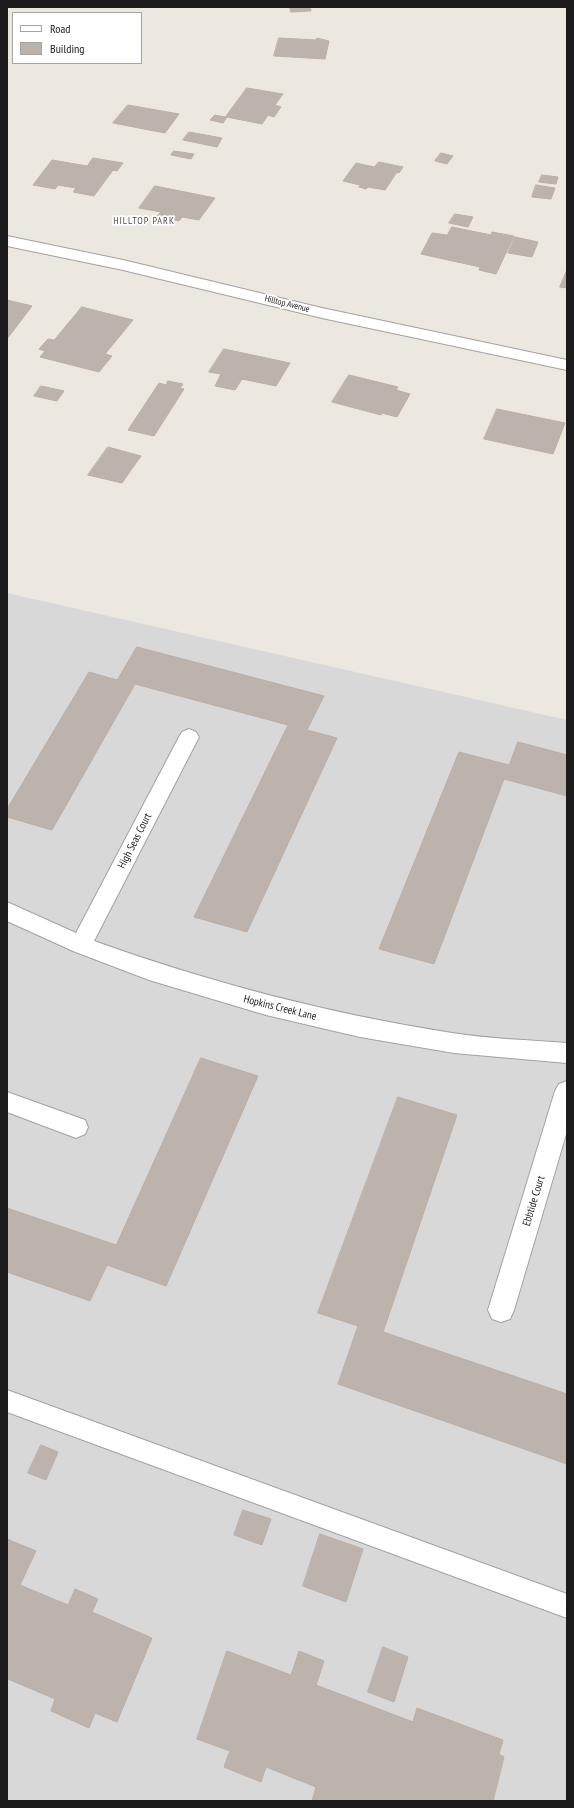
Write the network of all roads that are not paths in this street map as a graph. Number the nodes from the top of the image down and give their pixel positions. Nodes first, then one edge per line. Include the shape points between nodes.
1 (7, 241) edge
2 (567, 365) edge
3 (189, 737) dead end
4 (7, 911) edge
5 (81, 945) junction
6 (567, 1053) edge
7 (567, 1091) edge
8 (7, 1102) edge
9 (76, 1127) dead end
10 (501, 1310) dead end
11 (7, 1400) edge
12 (567, 1606) edge

1 - 2 street, Hilltop Avenue via 131,267 322,313
3 - 5 street, High Seas Court
4 - 5 street, Hopkins Creek Lane
5 - 6 street, Hopkins Creek Lane via 157,973 266,1005 360,1027 454,1043
7 - 10 street, Ebbtide Court
8 - 9 street
11 - 12 lane

